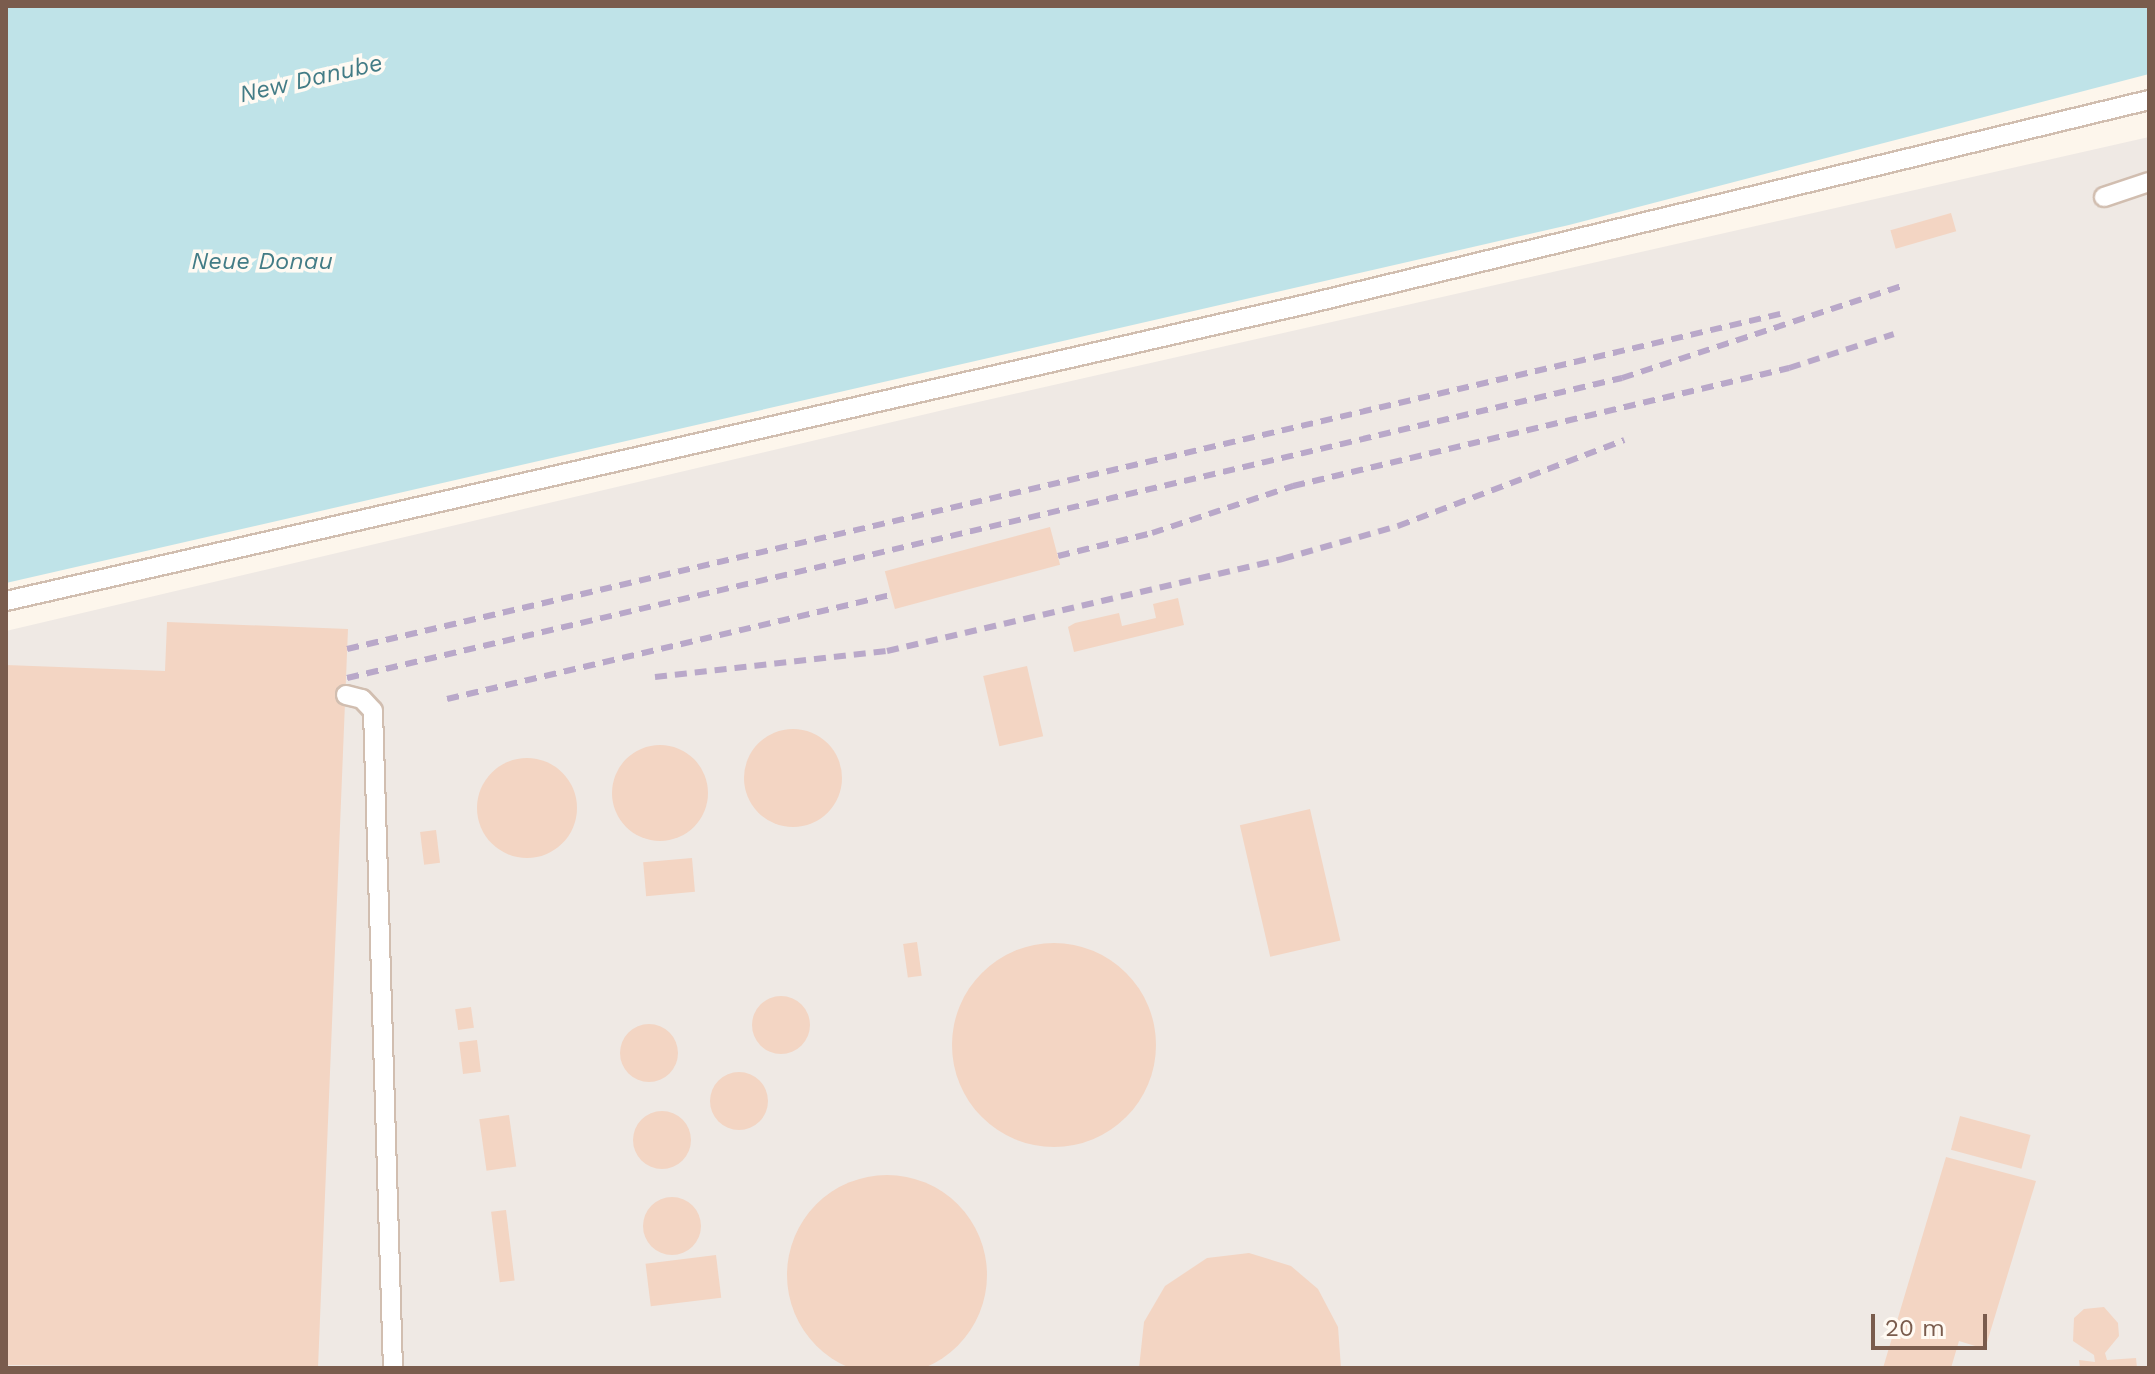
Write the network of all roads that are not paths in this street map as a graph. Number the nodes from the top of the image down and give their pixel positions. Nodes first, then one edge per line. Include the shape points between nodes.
1 (2149, 100) edge
2 (2149, 182) edge
3 (2104, 197) dead end
4 (6, 601) edge
5 (346, 695) dead end
6 (393, 1368) edge

1 - 4 lane via 1307,304
2 - 3 lane
5 - 6 lane via 362,699 373,711

